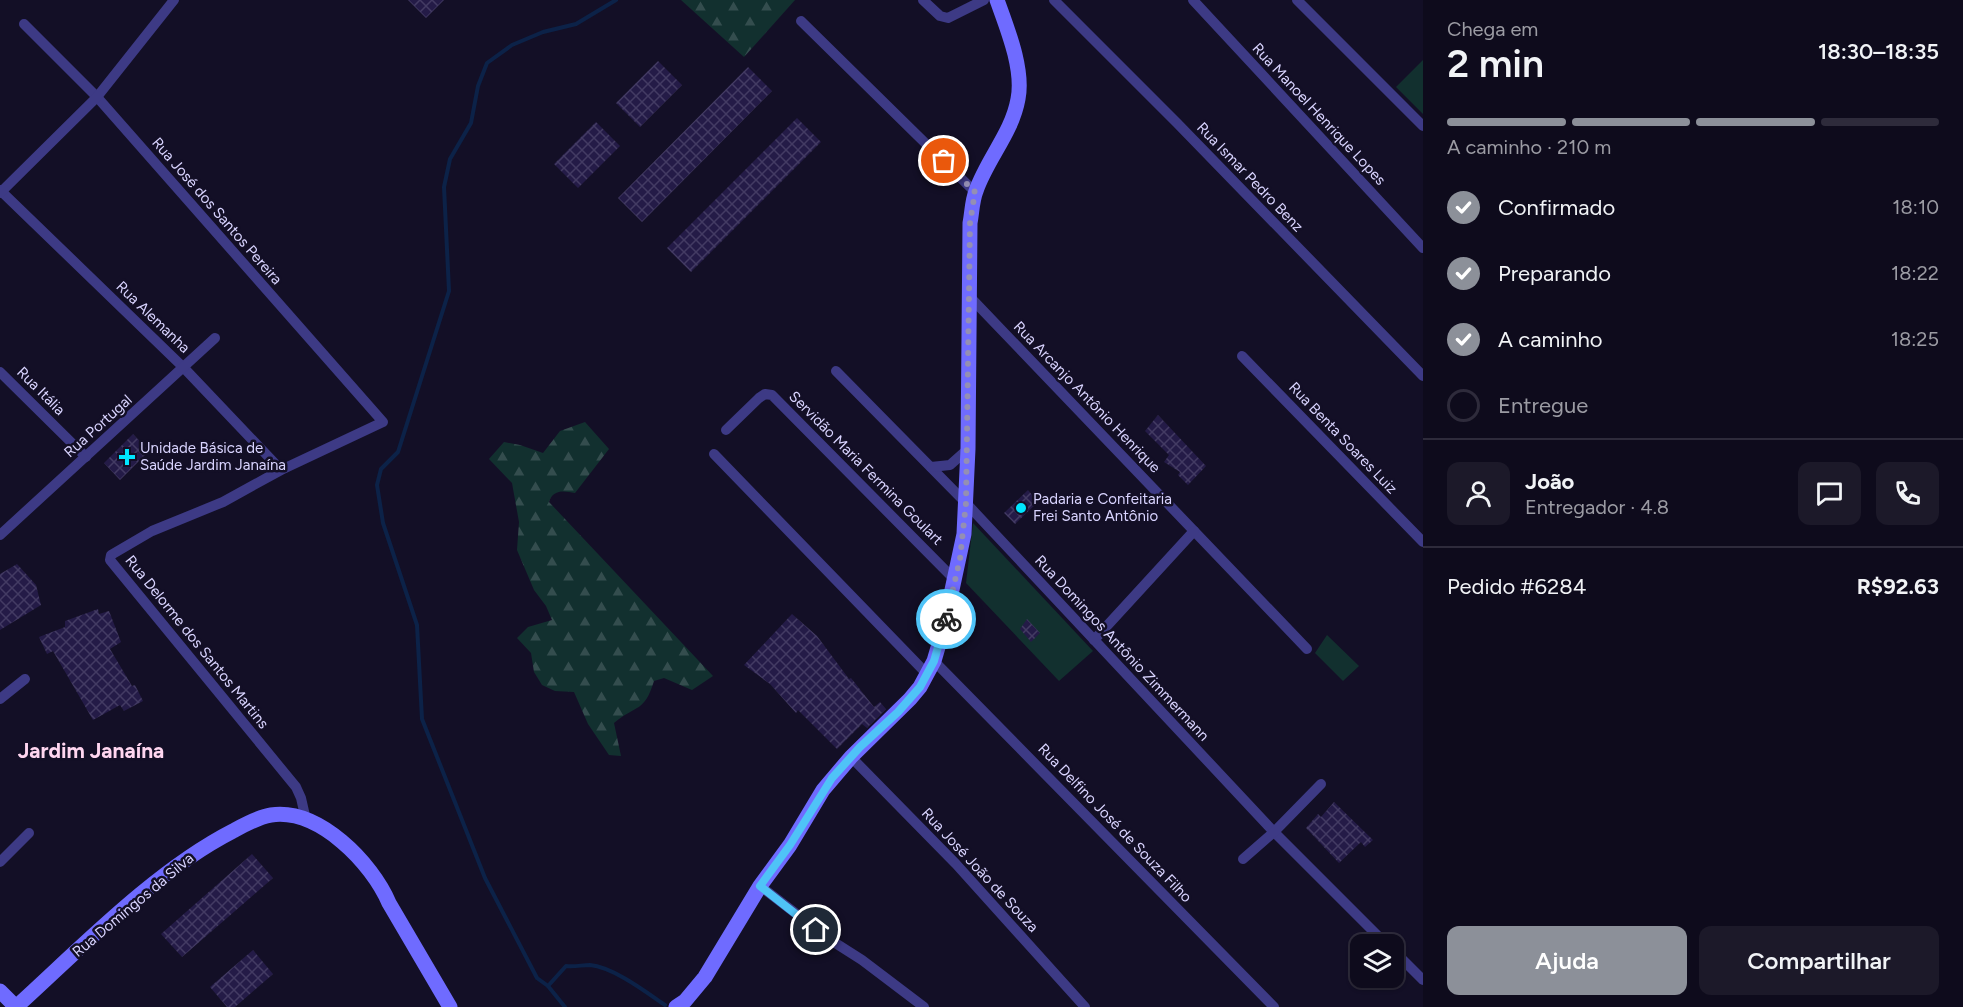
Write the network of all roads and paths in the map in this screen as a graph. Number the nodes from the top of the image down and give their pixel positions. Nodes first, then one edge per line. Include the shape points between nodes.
1 (174, 0) edge
2 (923, 0) edge
3 (984, 0) edge
4 (997, 0) edge
5 (1054, 0) edge
6 (1193, 0) edge
7 (1297, 0) edge
8 (801, 21) dead end
9 (24, 24) dead end
10 (97, 97) junction
11 (1423, 126) edge
12 (1, 192) edge
13 (975, 192) junction
14 (1423, 248) edge
15 (970, 297) junction
16 (215, 338) dead end
17 (1242, 356) dead end
18 (184, 368) junction
19 (836, 371) dead end
20 (0, 372) edge
21 (1423, 376) edge
22 (383, 422) joint
23 (726, 430) dead end
24 (968, 449) junction
25 (714, 454) dead end
26 (86, 457) junction
27 (931, 467) junction
28 (281, 470) junction
29 (966, 503) junction
30 (1194, 531) junction
31 (0, 535) edge
32 (1423, 542) edge
33 (955, 580) junction
34 (1094, 640) junction
35 (1307, 649) dead end
36 (931, 667) junction
37 (25, 679) dead end
38 (0, 699) edge
39 (851, 757) junction
40 (1321, 784) dead end
41 (306, 820) junction
42 (1274, 832) junction
43 (29, 833) dead end
44 (1243, 859) dead end
45 (0, 862) edge
46 (760, 886) junction
47 (1376, 934) edge
48 (1404, 961) edge
49 (1423, 980) edge
50 (0, 991) edge
51 (16, 1007) edge
52 (450, 1007) edge
53 (676, 1007) edge
54 (924, 1007) edge
55 (1085, 1007) edge
56 (1274, 1007) edge

1 - 10 street
2 - 3 street via 940,16 948,18
4 - 13 street via 1011,38 1018,99 1004,141
5 - 21 street, Rua Ismar Pedro Benz
6 - 14 street, Rua Manoel Henrique Lopes
7 - 11 street
8 - 13 street
9 - 10 street, Rua José dos Santos Pereira
10 - 12 street
10 - 22 street, Rua José dos Santos Pereira
12 - 18 street, Rua Alemanha
13 - 15 street via 970,223
15 - 24 street
15 - 30 street, Rua Arcanjo Antônio Henrique
16 - 18 street, Rua Portugal
17 - 32 street, Rua Benta Soares Luiz
18 - 26 street, Rua Portugal
18 - 28 street, Rua Alemanha
19 - 27 street, Rua Domingos Antônio Zimmermann
20 - 26 street, Rua Itália
22 - 28 street, Rua Delorme dos Santos Martins
23 - 33 street, Servidão Maria Fermina Goulart via 765,393 772,395
24 - 27 street via 950,465
24 - 29 street
25 - 36 street, Rua Delfino José de Souza Filho
26 - 31 street, Rua Portugal
27 - 29 street, Rua Domingos Antônio Zimmermann
28 - 41 street, Rua Delorme dos Santos Martins via 223,502 152,531 115,551 110,560 296,787
29 - 33 street
29 - 34 street, Rua Domingos Antônio Zimmermann
30 - 34 street
30 - 35 street, Rua Arcanjo Antônio Henrique
33 - 36 street
34 - 42 street, Rua Domingos Antônio Zimmermann
36 - 39 street via 904,706
36 - 56 street, Rua Delfino José de Souza Filho
37 - 38 street
39 - 46 street via 823,790
39 - 55 street, Rua José João de Souza via 964,872
40 - 42 street
41 - 51 street, Rua Domingos da Silva via 271,815 204,847 131,904
41 - 52 street, Rua Domingos da Silva via 337,838 362,861
42 - 44 street
42 - 47 street, Rua Domingos Antônio Zimmermann
43 - 45 street
46 - 53 street via 705,977
46 - 54 street
48 - 49 street
50 - 51 street

